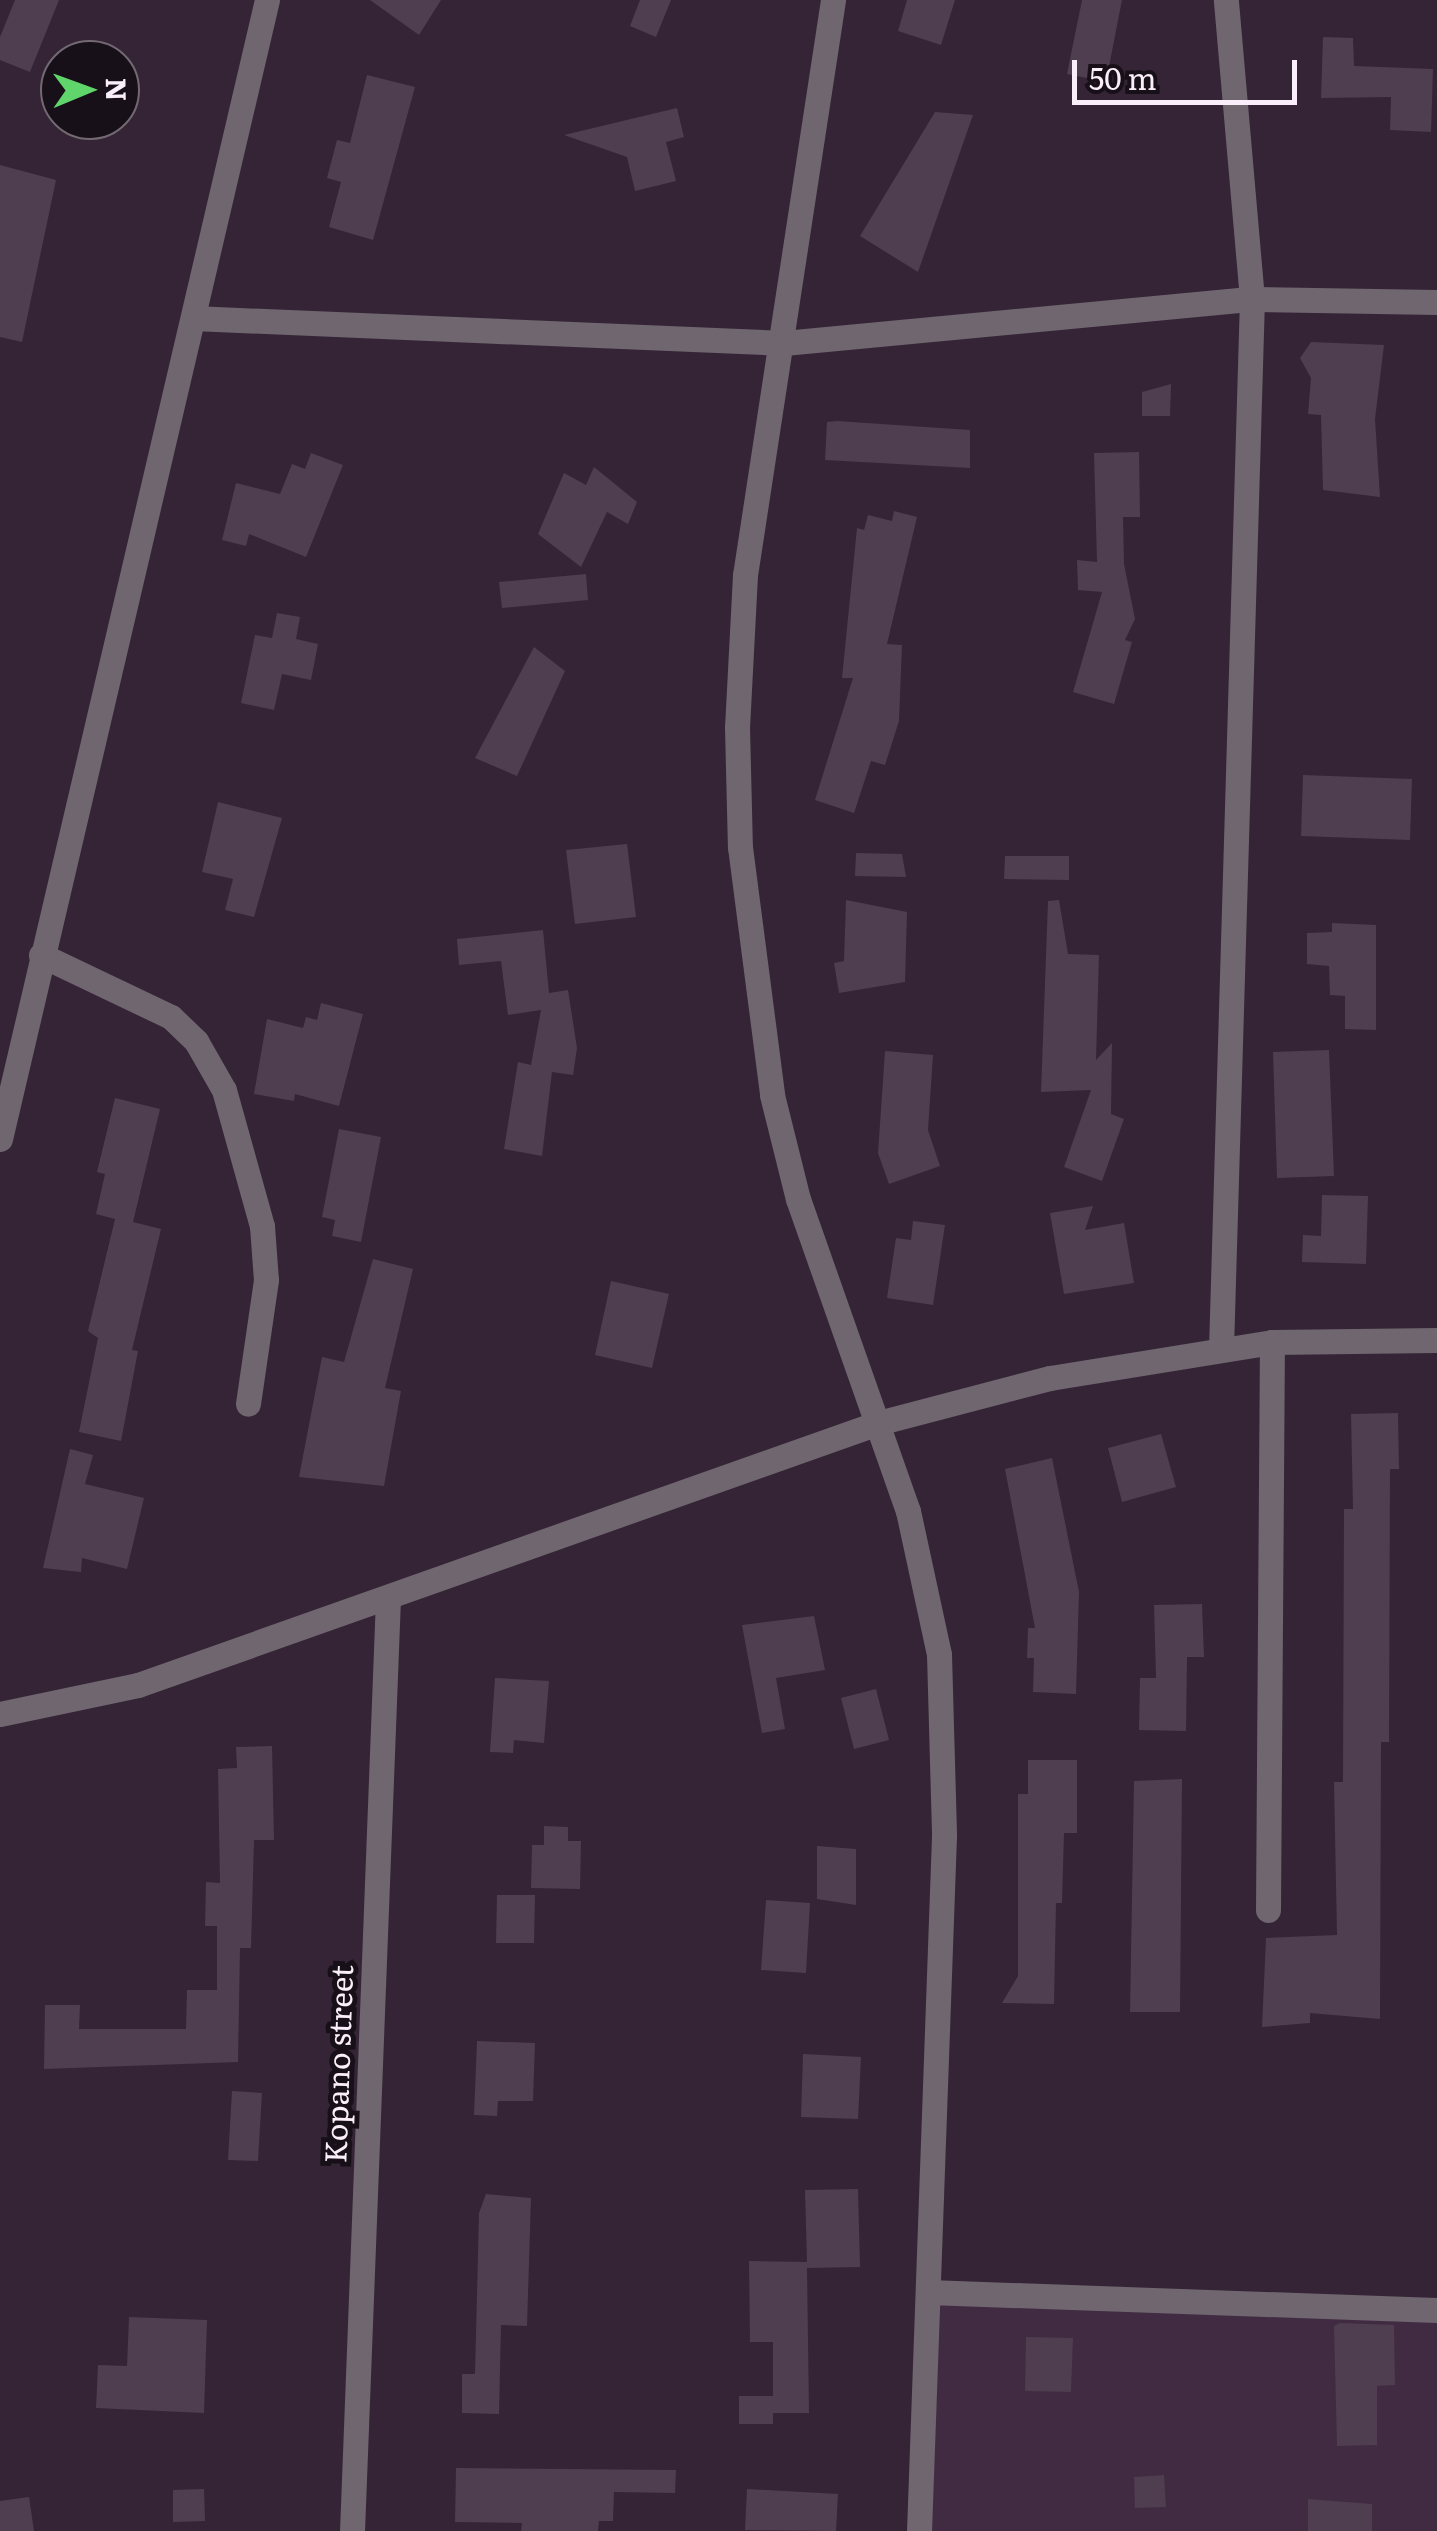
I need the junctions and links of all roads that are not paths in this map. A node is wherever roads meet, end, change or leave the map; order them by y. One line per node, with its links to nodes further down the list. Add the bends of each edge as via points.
1 (266, 0): 6 (street)
2 (833, 0): 7 (street)
3 (1226, 0): 4 (street)
4 (1252, 298): 5 (street); 7 (street); 12 (street)
5 (1437, 302)
6 (193, 318): 7 (street); 8 (street)
7 (784, 343): 14 (street, via 744,575 740,847 772,1095 798,1199)
8 (41, 954): 9 (street); 13 (street, via 171,1017 196,1040 224,1090 264,1244 265,1296)
9 (0, 1139)
10 (1437, 1340): 11 (street)
11 (1272, 1342): 12 (street); 17 (street)
12 (1221, 1349): 14 (street, via 1050,1378)
13 (248, 1404)
14 (878, 1423): 15 (street); 18 (street, via 912,1528 944,1709)
15 (388, 1600): 16 (street, via 138,1685); 20 (street, Kopano street)
16 (0, 1714)
17 (1268, 1910)
18 (928, 2292): 19 (street); 21 (street)
19 (1437, 2310)
20 (352, 2531)
21 (919, 2531)

